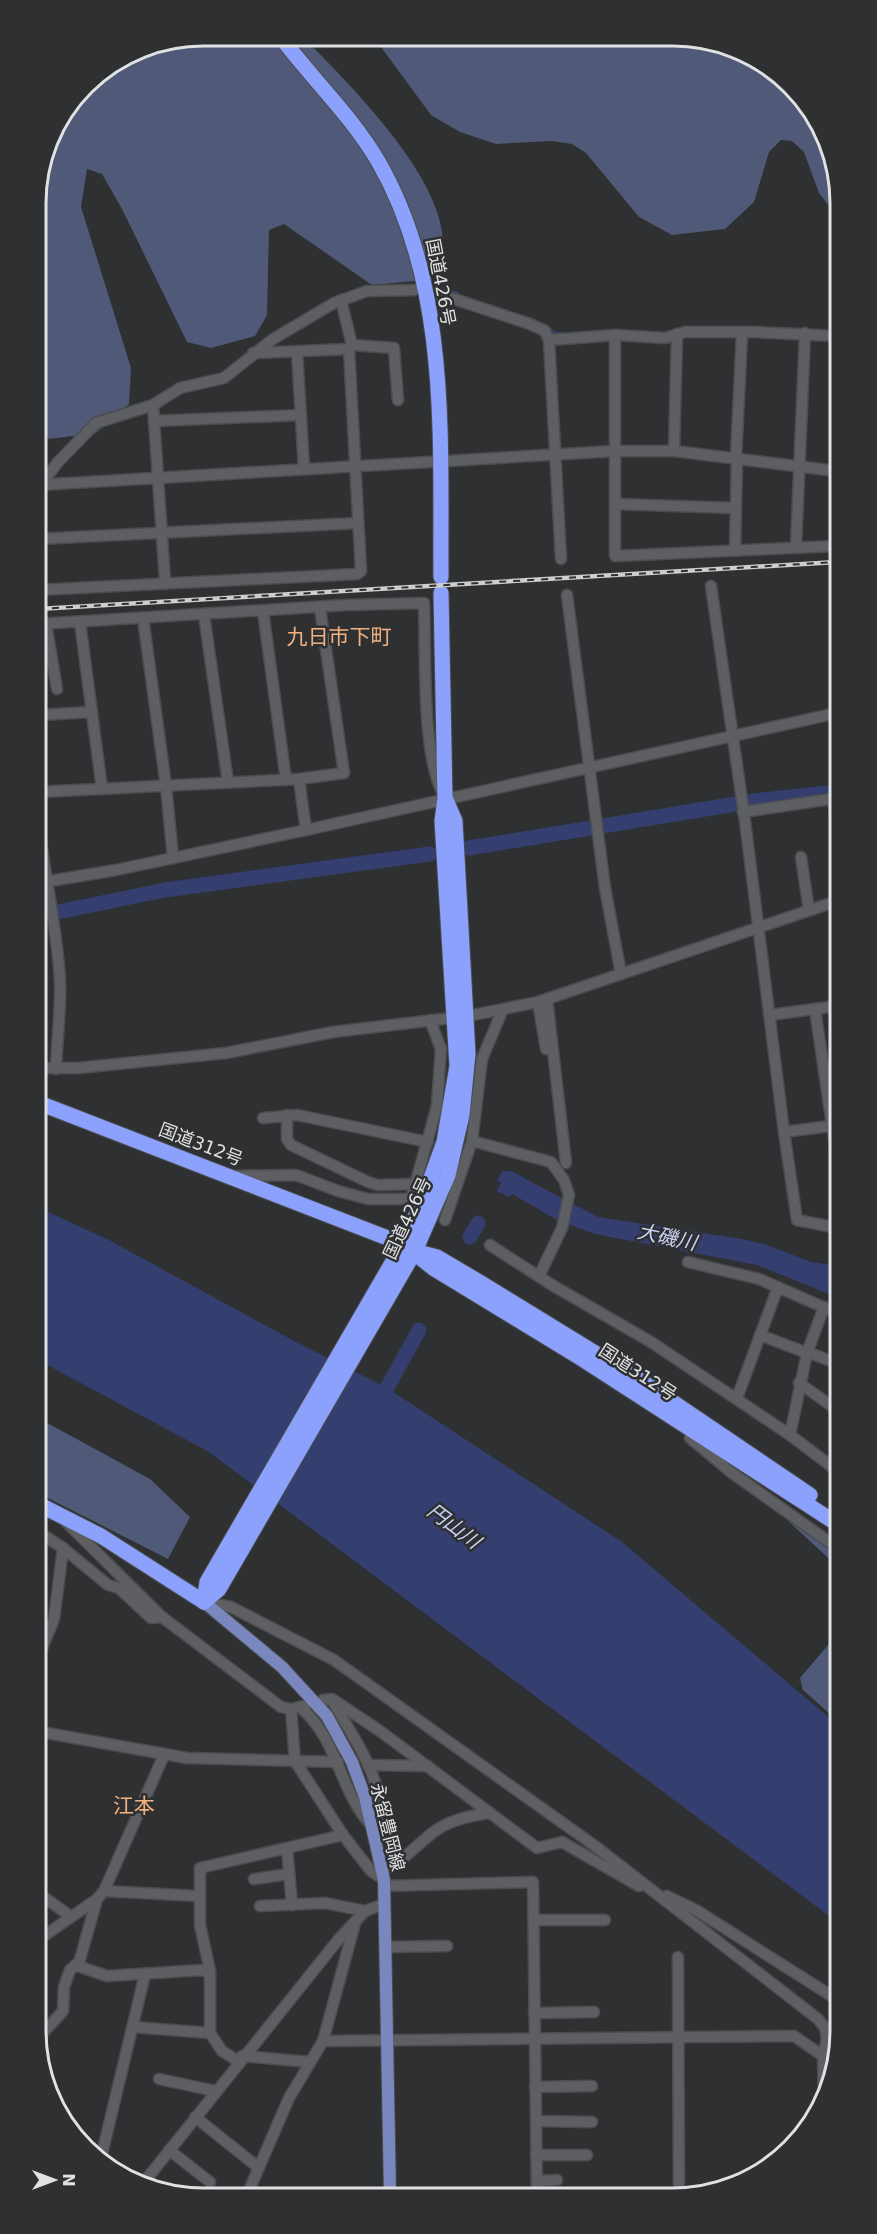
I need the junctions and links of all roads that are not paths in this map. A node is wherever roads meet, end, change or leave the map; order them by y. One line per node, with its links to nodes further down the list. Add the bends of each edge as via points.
1 (288, 46): 22 (highway, 国道426号, via 363,136 407,219 423,272 428,307)
2 (414, 290): 4 (street, via 367,291)
3 (439, 294): 10 (street, via 530,324 545,331)
4 (341, 300): 11 (street); 13 (street)
5 (742, 332): 6 (street); 7 (street); 21 (street)
6 (805, 333): 9 (street); 24 (street)
7 (677, 334): 8 (street, via 665,338); 18 (street)
8 (615, 335): 10 (street); 19 (street)
9 (830, 335)
10 (549, 340): 20 (street)
11 (350, 347): 12 (street); 14 (street, via 394,348); 23 (street)
12 (297, 352): 13 (street); 16 (street)
13 (253, 353): 15 (street, via 224,378 180,388)
14 (398, 400)
15 (153, 405): 17 (street); 27 (street, via 96,423)
16 (301, 415): 17 (street); 25 (street)
17 (154, 421): 28 (street)
18 (674, 451): 19 (street); 21 (street)
19 (615, 452): 20 (street); 30 (street)
20 (556, 454): 22 (street); 38 (street)
21 (736, 458): 24 (street); 31 (street)
22 (440, 462): 23 (street); 62 (highway, 国道426号)
23 (355, 465): 25 (street); 32 (street)
24 (799, 466): 26 (street); 36 (street)
25 (304, 468): 28 (street)
26 (830, 470)
27 (47, 476)
28 (157, 479): 29 (street); 33 (street)
29 (47, 485)
30 (615, 504): 31 (street); 37 (street, via 615,556)
31 (735, 508): 37 (street)
32 (358, 523): 33 (street); 39 (street, via 361,571 357,574)
33 (160, 533): 34 (street); 39 (street)
34 (47, 539)
35 (830, 546): 36 (street)
36 (796, 547): 37 (street)
37 (735, 551)
38 (561, 559)
39 (165, 581): 41 (street)
40 (711, 586): 54 (street)
41 (47, 589)
42 (567, 595): 55 (street)
43 (320, 608): 44 (street); 56 (street, via 344,773); 62 (street, via 423,603 430,753 435,780)
44 (263, 611): 45 (street); 57 (street)
45 (204, 615): 46 (street); 58 (street)
46 (143, 618): 47 (street); 59 (street)
47 (80, 622): 48 (street); 51 (street)
48 (47, 624)
49 (47, 645): 50 (street)
50 (57, 689)
51 (92, 712): 52 (street); 60 (street)
52 (47, 715)
53 (830, 715): 54 (street)
54 (732, 737): 55 (street); 64 (street)
55 (591, 767): 62 (street); 73 (street, via 605,888)
56 (299, 779): 57 (street); 65 (street)
57 (286, 780): 58 (street)
58 (228, 782): 59 (street)
59 (166, 786): 60 (street); 67 (street)
60 (102, 789): 61 (street)
61 (47, 792)
62 (445, 798): 65 (street); 79 (highway, 国道426号, via 455,821)
63 (830, 800): 64 (street)
64 (743, 812): 72 (street)
65 (306, 830): 67 (street)
66 (801, 857): 71 (street)
67 (173, 858): 68 (street)
68 (47, 882)
69 (47, 891): 82 (street, via 53,912 60,981)
70 (830, 903): 71 (street)
71 (809, 910): 72 (street)
72 (758, 927): 73 (street); 78 (street)
73 (621, 974): 74 (street)
74 (542, 1000): 76 (street); 91 (street, via 547,1050 554,1059)
75 (830, 1007): 77 (street)
76 (503, 1009): 79 (street); 89 (street, via 482,1059)
77 (816, 1009): 78 (street); 83 (street)
78 (769, 1015): 88 (street)
79 (462, 1017): 80 (street); 94 (highway, 国道426号, via 468,1054 462,1115 448,1175)
80 (430, 1020): 82 (street, via 376,1025 226,1053); 90 (street, via 441,1050 441,1067)
81 (47, 1068): 82 (street)
82 (56, 1069)
83 (830, 1094)
84 (47, 1106): 92 (highway, 国道312号)
85 (287, 1115): 86 (street); 90 (street); 93 (street, via 287,1139 291,1145 368,1182)
86 (263, 1118)
87 (830, 1126): 88 (street)
88 (784, 1132): 95 (street, via 797,1220)
89 (472, 1141): 94 (street); 99 (street, via 551,1162 564,1180 569,1195 561,1228)
90 (428, 1142): 93 (street)
91 (566, 1163)
92 (230, 1176): 94 (street, via 296,1175 368,1199); 97 (highway, 国道312号)
93 (416, 1184): 94 (street)
94 (433, 1208): 97 (highway, 国道426号)
95 (830, 1226)
96 (490, 1245): 99 (street)
97 (409, 1247): 112 (highway, 国道312号, via 437,1257 482,1283 642,1382); 115 (highway, 国道312号, via 433,1268); 119 (highway, 国道426号)
98 (688, 1262): 100 (street)
99 (539, 1276): 107 (street)
100 (778, 1287): 101 (street); 103 (street)
101 (824, 1307): 102 (street); 104 (street)
102 (830, 1310)
103 (760, 1335): 104 (street); 107 (street)
104 (807, 1353): 105 (street); 106 (street)
105 (830, 1361)
106 (800, 1383): 108 (street); 109 (street)
107 (737, 1398): 109 (street)
108 (830, 1406)
109 (790, 1435): 111 (street)
110 (690, 1438): 117 (street)
111 (830, 1466)
112 (830, 1508)
113 (46, 1509): 114 (highway)
114 (62, 1519): 119 (highway, via 101,1536); 120 (street)
115 (830, 1519)
116 (46, 1537): 118 (street)
117 (830, 1543)
118 (63, 1548): 120 (street, via 108,1586 119,1588 151,1618); 121 (street, via 54,1618)
119 (204, 1602): 130 (main road, 永留豊岡線, via 282,1667 327,1716 352,1762); 136 (street, via 231,1607 334,1660 470,1754)
120 (162, 1617): 122 (street, via 281,1707)
121 (46, 1637)
122 (299, 1707): 125 (street); 126 (street, via 316,1720)
123 (46, 1733): 124 (street)
124 (164, 1755): 125 (street); 137 (street)
125 (295, 1761): 126 (street); 131 (street)
126 (338, 1762): 130 (street, via 361,1816)
127 (368, 1765): 128 (street); 128 (street, via 328,1700); 130 (street, via 381,1809)
128 (428, 1766): 129 (street)
129 (488, 1813): 135 (street, via 437,1829); 136 (street, via 537,1848 562,1842 643,1888)
130 (374, 1828): 135 (main road, 永留豊岡線)
131 (343, 1835): 132 (street); 135 (street, via 371,1871)
132 (287, 1848): 133 (street); 138 (street, via 200,1868)
133 (289, 1874): 134 (street); 141 (street)
134 (254, 1879)
135 (384, 1879): 140 (main road, 永留豊岡線); 146 (street, via 533,1882)
136 (651, 1888): 155 (street, via 696,1910); 159 (street)
137 (101, 1895): 138 (street); 144 (street); 152 (street, via 79,1963)
138 (198, 1896): 154 (street)
139 (46, 1899): 144 (street)
140 (384, 1904): 143 (street); 150 (main road, 永留豊岡線)
141 (291, 1905): 142 (street); 143 (street, via 325,1903)
142 (260, 1906)
143 (365, 1911): 145 (street)
144 (70, 1916): 148 (street)
145 (356, 1920): 166 (street); 168 (street)
146 (534, 1920): 147 (street); 157 (street)
147 (605, 1920)
148 (46, 1934)
149 (447, 1946): 150 (street)
150 (386, 1947): 165 (main road, 永留豊岡線)
151 (678, 1957): 163 (street)
152 (75, 1965): 153 (street, via 107,1976); 161 (street, via 69,1970 64,1987 63,2011)
153 (145, 1974): 154 (street, via 202,1970); 158 (street)
154 (210, 1974): 162 (street)
155 (830, 1995)
156 (594, 2012): 157 (street)
157 (534, 2013): 164 (street)
158 (133, 2027): 162 (street); 179 (street)
159 (825, 2028): 160 (street); 167 (street)
160 (830, 2029)
161 (46, 2030)
162 (210, 2033): 168 (street, via 222,2050)
163 (678, 2038): 164 (street); 167 (street, via 794,2036); 190 (street)
164 (535, 2039): 165 (street); 173 (street)
165 (388, 2040): 166 (street); 188 (main road, 永留豊岡線)
166 (323, 2041): 169 (street)
167 (823, 2056): 170 (street)
168 (240, 2059): 169 (street); 174 (street)
169 (310, 2062): 182 (street, via 289,2098)
170 (823, 2075)
171 (159, 2079): 174 (street)
172 (592, 2086): 173 (street)
173 (535, 2087): 176 (street)
174 (215, 2091): 175 (street)
175 (195, 2117): 178 (street); 182 (street)
176 (536, 2121): 177 (street); 180 (street)
177 (592, 2122)
178 (169, 2150): 183 (street); 186 (street)
179 (103, 2151)
180 (536, 2155): 181 (street); 185 (street)
181 (587, 2155)
182 (259, 2169): 187 (street)
183 (148, 2177)
184 (557, 2180): 185 (street)
185 (537, 2181): 189 (street)
186 (210, 2182)
187 (250, 2188)
188 (390, 2188)
189 (537, 2188)
190 (679, 2188)

